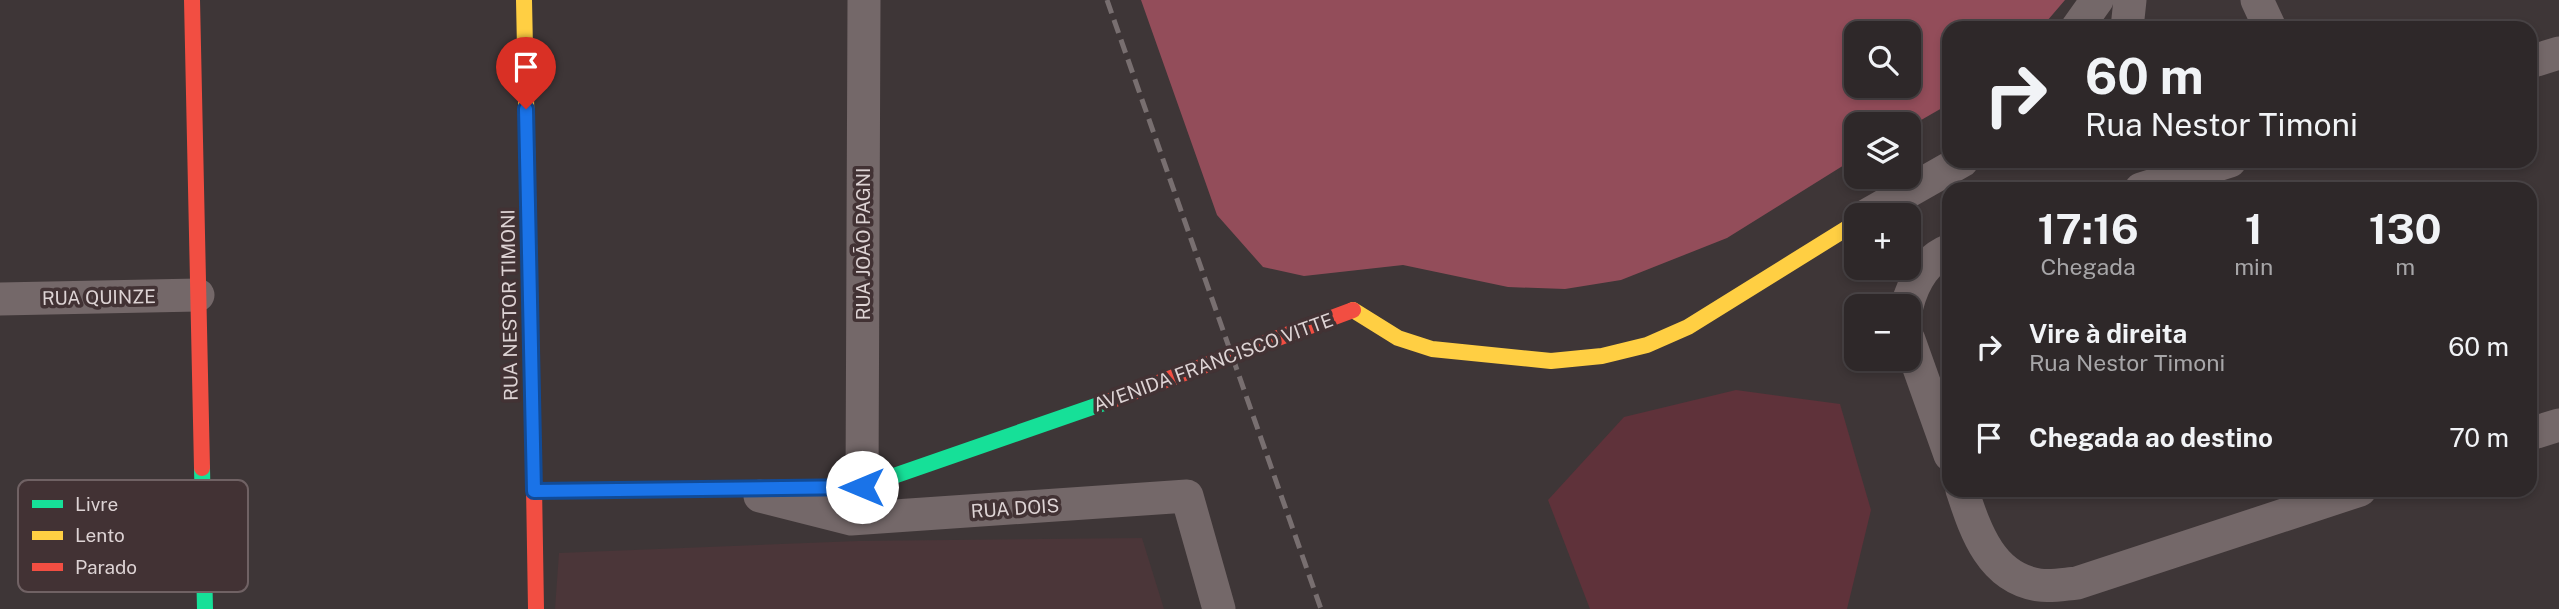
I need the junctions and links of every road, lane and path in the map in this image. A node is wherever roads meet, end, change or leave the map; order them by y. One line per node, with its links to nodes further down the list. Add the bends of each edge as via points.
1 (192, 0): 19 (street)
2 (524, 0): 28 (street, RUA NESTOR TIMONI)
3 (864, 0): 26 (street, RUA JOÃO PAGNI)
4 (2097, 0): 7 (street)
5 (2130, 0): 8 (street)
6 (2258, 0): 9 (street)
7 (2082, 21)
8 (2128, 21)
9 (2267, 21)
10 (2559, 52): 11 (street)
11 (2537, 60)
12 (1950, 168): 15 (street)
13 (2208, 168): 14 (street)
14 (2163, 182)
15 (1888, 203)
16 (1844, 230): 26 (street, AVENIDA FRANCISCO VITTE, bridge, via 1684,332 1627,353 1580,361 1531,362 1445,350 1400,340 1353,310)
17 (1942, 255): 18 (street, via 1928,265)
18 (1911, 294)
19 (198, 295): 20 (street, RUA QUINZE); 25 (street)
20 (0, 299)
21 (1920, 371): 24 (street)
22 (2559, 425): 23 (street)
23 (2537, 432)
24 (1942, 433)
25 (202, 480)
26 (862, 487): 27 (street, AVENIDA FRANCISCO VITTE)
27 (730, 489): 28 (street, AVENIDA FRANCISCO VITTE); 32 (street, RUA DOIS, via 851,519 1188,496)
28 (534, 491): 31 (street, RUA NESTOR TIMONI)
29 (1965, 497): 30 (street, via 1983,548 2008,573 2038,585 2077,583)
30 (2339, 497)
31 (536, 609)
32 (1219, 609)

